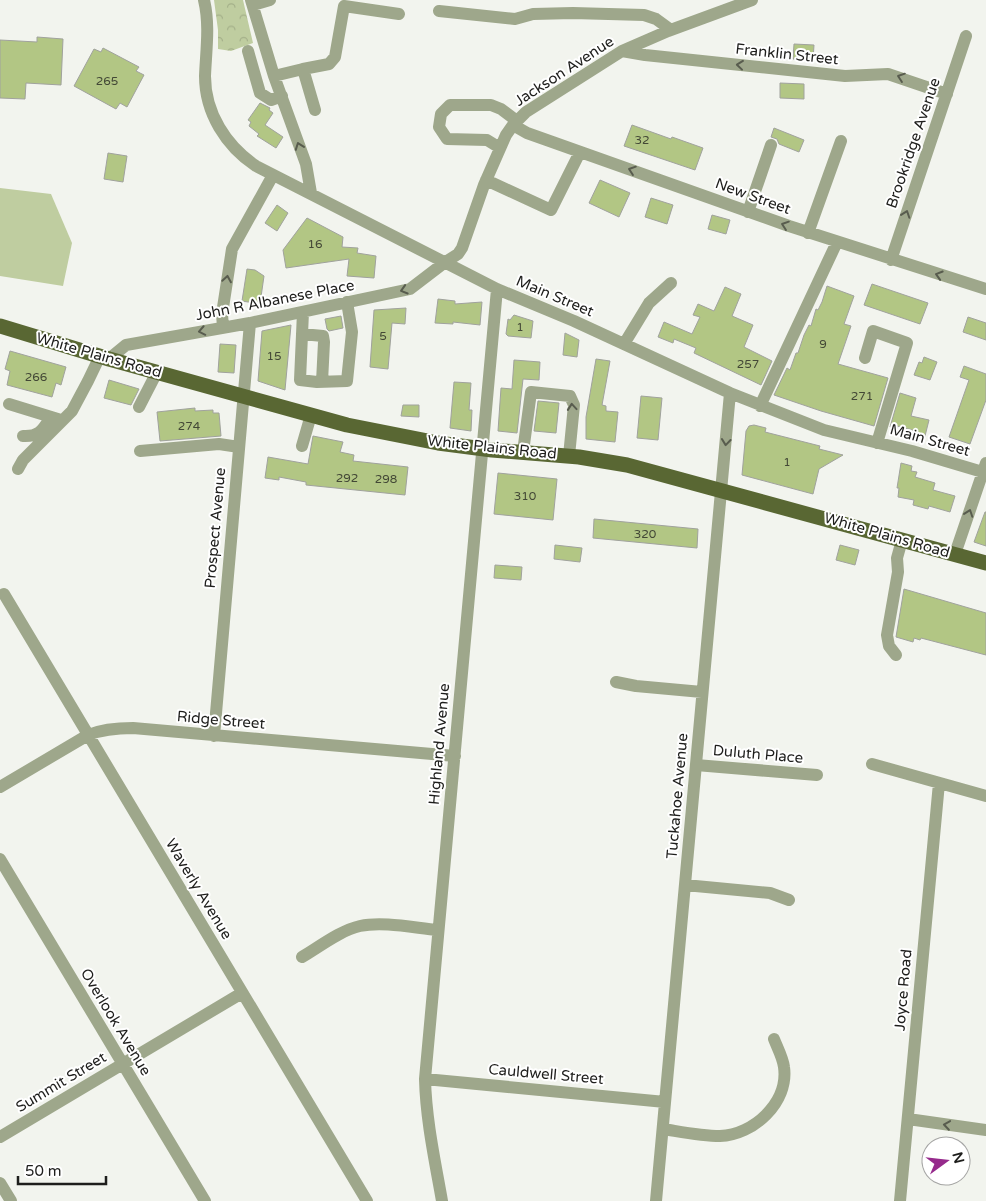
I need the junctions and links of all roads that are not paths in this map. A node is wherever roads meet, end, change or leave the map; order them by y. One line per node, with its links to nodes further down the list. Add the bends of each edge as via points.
1 (204, 0): 21 (street, Main Street, via 207,27 205,78 212,112 231,144 253,164)
2 (270, 0): 4 (street)
3 (752, 0): 7 (street, Jackson Avenue)
4 (252, 2): 12 (street)
5 (439, 11): 7 (street, via 515,19 557,13 644,15)
6 (399, 14): 11 (street, via 344,6 335,57 329,64)
7 (671, 30): 10 (street, Jackson Avenue)
8 (966, 36): 13 (street, Brookridge Avenue)
9 (248, 51): 14 (street, via 260,93 271,100)
10 (622, 51): 13 (street, Franklin Street, one-way to 10, via 888,74 845,76); 16 (street, Jackson Avenue, via 526,112)
11 (303, 69): 12 (street); 15 (street)
12 (274, 76): 14 (street)
13 (947, 94): 27 (street, Brookridge Avenue, one-way to 13)
14 (282, 96): 23 (street, one-way to 14, via 306,164)
15 (315, 110)
16 (515, 123): 19 (street, Jackson Avenue); 19 (street, New Street, via 501,109 491,105 450,105 441,114 440,127 447,139 486,140); 20 (street, New Street, via 526,133)
17 (841, 141): 25 (street)
18 (770, 144): 24 (street)
19 (500, 148): 22 (street, Jackson Avenue)
20 (580, 152): 22 (street, via 551,210); 24 (street, New Street, one-way to 20)
21 (273, 175): 23 (street, Main Street); 36 (street, one-way to 21, via 232,249)
22 (486, 180): 28 (street, Jackson Avenue, via 462,248)
23 (311, 193): 28 (street, Main Street)
24 (748, 212): 25 (street, New Street, one-way to 24)
25 (808, 233): 26 (street, New Street)
26 (837, 242): 27 (street, New Street); 46 (street)
27 (891, 260): 31 (street, New Street, one-way to 27)
28 (444, 263): 30 (street, Main Street); 32 (street, John R Albanese Place, one-way to 32, via 410,290)
29 (671, 283): 38 (street, via 649,303)
30 (497, 289): 38 (street, Main Street); 54 (street, Highland Avenue)
31 (986, 289)
32 (347, 302): 33 (street, John R Albanese Place); 42 (street, via 352,332 347,382)
33 (303, 312): 34 (street, John R Albanese Place); 37 (street)
34 (250, 322): 36 (street, John R Albanese Place); 44 (street, Prospect Avenue)
35 (0, 326): 39 (main road, White Plains Road)
36 (223, 327): 39 (street, John R Albanese Place, one-way to 39, via 126,345)
37 (302, 334): 42 (street, via 323,336); 42 (street, via 300,380)
38 (624, 344): 43 (street, Main Street)
39 (104, 357): 41 (main road, White Plains Road); 49 (street, via 72,411)
40 (865, 358): 51 (street, via 873,331 907,342)
41 (157, 372): 44 (main road, White Plains Road); 47 (street)
42 (322, 382)
43 (730, 393): 46 (street, Main Street); 60 (street, Tuckahoe Avenue, one-way to 60)
44 (244, 396): 48 (main road, White Plains Road); 53 (street, Prospect Avenue)
45 (9, 404): 49 (street)
46 (760, 406): 51 (street, Main Street, via 824,430)
47 (139, 407)
48 (311, 415): 52 (street); 54 (main road, White Plains Road, via 378,432)
49 (56, 418): 50 (street, via 41,432); 58 (street, via 42,443)
50 (23, 436)
51 (878, 443): 59 (street, Main Street)
52 (302, 446)
53 (239, 447): 55 (street, via 219,444); 69 (street, Prospect Avenue)
54 (481, 449): 56 (main road, White Plains Road); 70 (street, Highland Avenue)
55 (140, 451)
56 (522, 452): 57 (main road, White Plains Road); 57 (street, one-way to 56, via 574,405 570,396 531,392)
57 (569, 456): 60 (main road, White Plains Road, via 627,465)
58 (18, 469)
59 (985, 469): 62 (street, one-way to 59)
60 (721, 491): 61 (main road, White Plains Road); 67 (street, Tuckahoe Avenue)
61 (902, 540): 62 (main road, White Plains Road); 65 (street, via 887,635 889,646)
62 (954, 554): 63 (main road, White Plains Road)
63 (986, 563)
64 (4, 594): 68 (street, Waverly Avenue)
65 (896, 655)
66 (616, 682): 67 (street)
67 (702, 692): 72 (street, Tuckahoe Avenue)
68 (88, 735): 69 (street, Ridge Street, via 100,730 133,728); 75 (street, Ridge Street); 82 (street, Waverly Avenue)
69 (214, 736): 70 (street, Ridge Street)
70 (455, 756): 80 (street, Highland Avenue)
71 (872, 764): 74 (street)
72 (696, 765): 73 (street, Duluth Place); 78 (street, Tuckahoe Avenue)
73 (817, 775)
74 (938, 783): 76 (street); 87 (street, Joyce Road)
75 (0, 787)
76 (986, 796)
77 (0, 859): 84 (street, Overlook Avenue)
78 (685, 885): 79 (street, via 770,893); 86 (street, Tuckahoe Avenue)
79 (788, 900)
80 (438, 930): 81 (street, via 358,926); 85 (street, Highland Avenue)
81 (302, 957)
82 (242, 993): 84 (street, Summit Street); 94 (street, Waverly Avenue)
83 (774, 1038): 88 (street, via 784,1067 783,1085 765,1116 738,1133 721,1136)
84 (123, 1064): 90 (street, Summit Street); 93 (street, Overlook Avenue)
85 (425, 1079): 86 (street, Cauldwell Street); 95 (street, Highland Avenue)
86 (665, 1102): 88 (street, Tuckahoe Avenue)
87 (908, 1119): 89 (street, one-way to 87); 97 (street, Joyce Road)
88 (663, 1129): 96 (street, Tuckahoe Avenue)
89 (986, 1130)
90 (0, 1137)
91 (0, 1183): 92 (street)
92 (11, 1201)
93 (205, 1201)
94 (367, 1201)
95 (442, 1201)
96 (656, 1201)
97 (900, 1201)

